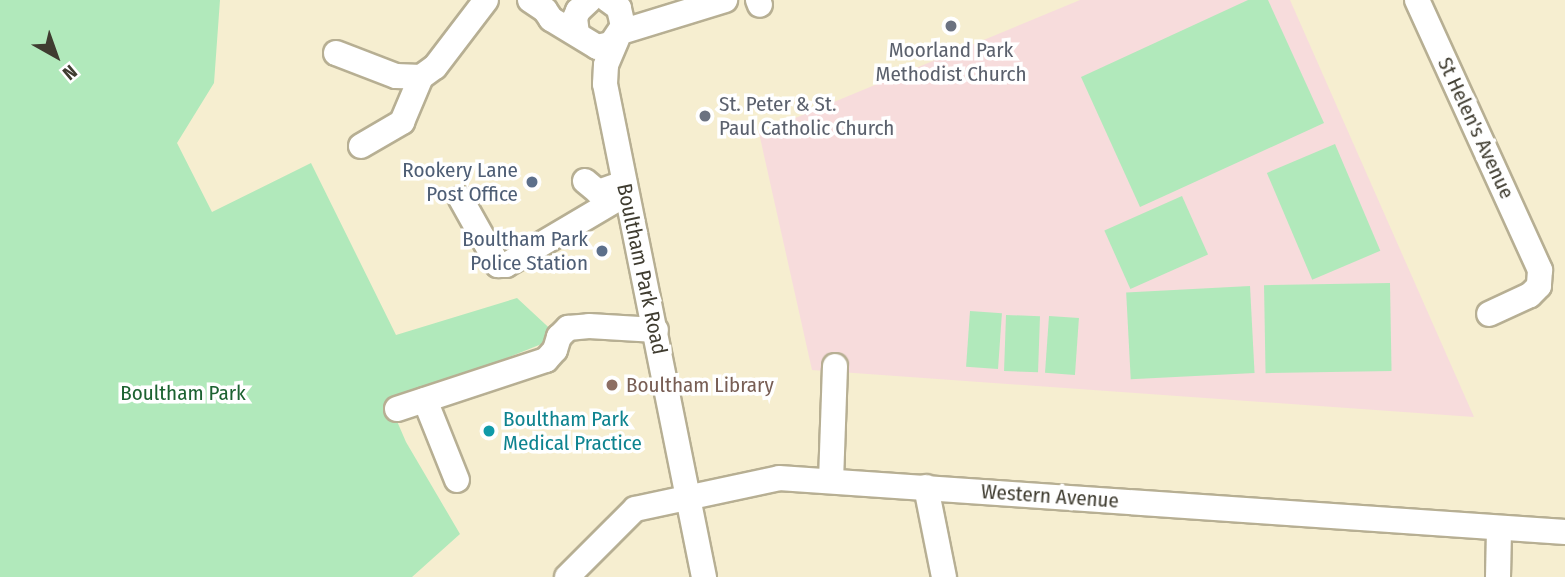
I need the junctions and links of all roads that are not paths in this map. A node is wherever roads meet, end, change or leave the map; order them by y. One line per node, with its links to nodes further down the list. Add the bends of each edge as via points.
1 (486, 0): 9 (street, via 435,67)
2 (725, 0): 6 (street, via 666,20)
3 (1417, 0): 15 (street, St Helen's Avenue, via 1540,270 1539,286)
4 (586, 2): 5 (street); 7 (street, via 575,18)
5 (537, 5): 7 (street)
6 (617, 16): 7 (street, via 604,46); 10 (street)
7 (584, 39): 10 (street)
8 (336, 53): 9 (street, via 396,76)
9 (421, 77): 11 (street, via 402,122)
10 (605, 85): 13 (street, Boultham Park Road)
11 (361, 146)
12 (585, 181): 13 (street, via 598,192)
13 (625, 188): 14 (street, via 506,265 498,265); 16 (street, Boultham Park Road)
14 (461, 199)
15 (1489, 314)
16 (656, 330): 18 (street, via 568,328 546,360); 23 (street, Boultham Park Road)
17 (835, 366): 21 (street)
18 (425, 400): 19 (street); 20 (street)
19 (397, 409)
20 (457, 480)
21 (831, 481): 22 (street, Western Avenue); 23 (street, Western Avenue, via 765,479)
22 (926, 487): 24 (street, Western Avenue); 28 (street)
23 (689, 496): 26 (street, Western Avenue, via 635,509); 27 (street, Boultham Park Road)
24 (1499, 528): 25 (street, Western Avenue); 29 (street)
25 (1565, 532)
26 (567, 577)
27 (704, 577)
28 (944, 577)
29 (1498, 577)

